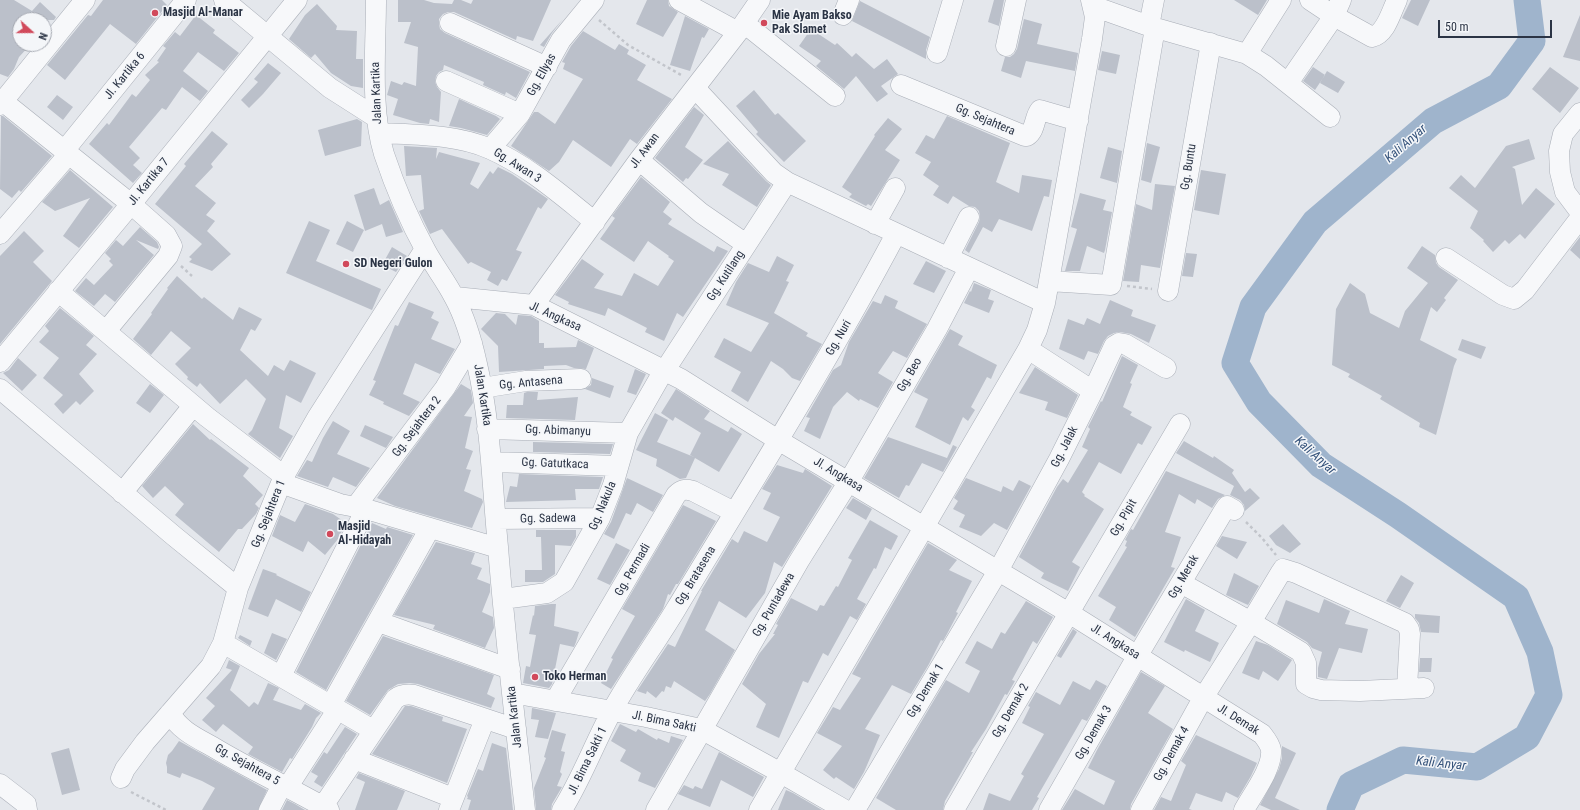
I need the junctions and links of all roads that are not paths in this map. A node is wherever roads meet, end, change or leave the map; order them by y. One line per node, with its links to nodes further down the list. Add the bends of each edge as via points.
1 (85, 0): 31 (street)
2 (186, 0): 38 (street, Jl. Kartika 6)
3 (224, 0): 20 (street)
4 (297, 0): 20 (street, Jl. Kartika 7)
5 (376, 0): 36 (street, Jalan Kartika)
6 (679, 0): 18 (street)
7 (760, 0): 18 (street, Jl. Awan)
8 (953, 0): 23 (street)
9 (1016, 0): 22 (street)
10 (1154, 0): 19 (street)
11 (1281, 0): 24 (street)
12 (1310, 0): 16 (street)
13 (1397, 0): 16 (street, via 1382,31 1376,37 1366,34)
14 (1092, 3): 19 (street); 35 (street, via 1095,22)
15 (591, 4): 25 (street, Gg. Ellyas, via 561,40)
16 (1338, 8): 27 (street)
17 (450, 23): 25 (street)
18 (741, 27): 29 (street, Jl. Awan); 30 (street)
19 (1152, 27): 21 (street); 55 (street, via 1112,284)
20 (268, 37): 36 (street); 42 (street, Jl. Kartika 7)
21 (1211, 43): 24 (street); 57 (street, Gg. Buntu)
22 (1006, 46)
23 (937, 53)
24 (1247, 54): 27 (street)
25 (547, 67): 33 (street, Gg. Ellyas)
26 (446, 81): 33 (street)
27 (1288, 84): 34 (street)
28 (902, 85): 35 (street, Gg. Sejahtera, via 1025,136 1030,135 1040,110)
29 (695, 88): 39 (street, Jl. Awan); 40 (street, via 769,168)
30 (835, 96)
31 (1, 102): 38 (street)
32 (1580, 113): 43 (street, via 1563,134 1559,151 1560,172 1565,192)
33 (520, 114): 37 (street, Gg. Ellyas)
34 (1330, 116)
35 (1078, 121): 55 (street)
36 (378, 125): 37 (street, Gg. Awan 3); 51 (street, Jalan Kartika, via 384,155 393,180)
37 (490, 149): 46 (street, Gg. Awan 3, via 528,171)
38 (66, 153): 42 (street); 48 (street, Jl. Kartika 6)
39 (638, 160): 46 (street, Jl. Awan); 50 (street, via 701,213)
40 (787, 182): 47 (street); 50 (street, Gg. Kutilang)
41 (895, 188): 47 (street)
42 (131, 204): 56 (street, Jl. Kartika 7); 61 (street, via 166,235 172,249)
43 (1580, 212)
44 (969, 217): 52 (street)
45 (1580, 218): 53 (street, via 1525,290 1514,299 1503,295)
46 (595, 222): 60 (street, Jl. Awan)
47 (875, 224): 49 (street)
48 (0, 234)
49 (896, 234): 52 (street); 75 (street, Gg. Nuri, via 864,294)
50 (746, 244): 66 (street, Gg. Kutilang)
51 (425, 249): 58 (street, Jalan Kartika); 78 (street, Gg. Sejahtera 1, via 317,418)
52 (948, 258): 54 (street)
53 (1446, 258)
54 (969, 268): 59 (street); 79 (street, Gg. Beo)
55 (1049, 281): 59 (street)
56 (58, 291): 61 (street); 64 (street, Jl. Kartika 7)
57 (1168, 291)
58 (454, 297): 60 (street, Jl. Angkasa); 62 (street, Jalan Kartika)
59 (1045, 303): 63 (street)
60 (534, 306): 66 (street, Jl. Angkasa)
61 (106, 331): 71 (street)
62 (472, 343): 68 (street, Jalan Kartika); 81 (street, Gg. Sejahtera 2, via 446,388)
63 (1028, 349): 70 (street); 86 (street)
64 (0, 362)
65 (1166, 368): 70 (street, Gg. Jalak, via 1119,343 1114,346)
66 (664, 370): 74 (street, Gg. Nakula); 75 (street, Jl. Angkasa)
67 (580, 379): 68 (street, Gg. Antasena, via 526,381)
68 (482, 388): 73 (street, Jalan Kartika)
69 (0, 389): 80 (street)
70 (1093, 391): 89 (street, Gg. Jalak)
71 (193, 406): 78 (street); 80 (street)
72 (1180, 424): 93 (street, Gg. Pipit)
73 (488, 429): 74 (street, Gg. Abimanyu); 76 (street, Jalan Kartika)
74 (628, 433): 77 (street, Gg. Nakula)
75 (778, 440): 79 (street, Jl. Angkasa); 83 (street, Gg. Bratasena)
76 (492, 462): 77 (street, Gg. Gatutkaca); 85 (street, Jalan Kartika)
77 (618, 466): 84 (street, Gg. Nakula)
78 (283, 479): 81 (street, via 334,502); 91 (street, Gg. Sejahtera 1)
79 (848, 481): 86 (street, Jl. Angkasa); 108 (street, Gg. Puntadewa)
80 (122, 493): 91 (street)
81 (361, 508): 87 (street); 99 (street, Gg. Sejahtera 2)
82 (1234, 510): 90 (street, Gg. Merak, via 1228,506 1222,512)
83 (734, 512): 102 (street, Gg. Permadi, via 693,491 681,490 676,495); 104 (street, Gg. Bratasena)
84 (600, 518): 85 (street, Gg. Sadewa); 92 (street, Gg. Nakula, via 572,569 557,588 547,593)
85 (496, 519): 88 (street, Jalan Kartika)
86 (923, 526): 89 (street, Jl. Angkasa); 111 (street)
87 (430, 528): 88 (street); 94 (street)
88 (498, 548): 92 (street, Jalan Kartika)
89 (998, 571): 93 (street, Jl. Angkasa); 124 (street, Gg. Demak 1)
90 (1181, 583): 95 (street); 97 (street, Gg. Merak)
91 (238, 588): 96 (street, Gg. Sejahtera 1)
92 (503, 599): 98 (street, Jalan Kartika)
93 (1069, 613): 97 (street, Jl. Angkasa); 125 (street, Gg. Demak 2)
94 (379, 622): 98 (street); 103 (street)
95 (1251, 622): 95 (street, Gg. Demak 4, via 1281,572 1284,569 1296,573 1405,623 1410,634 1415,688 1360,691 1313,688 1306,684 1306,663 1301,652); 101 (street, Gg. Demak 4)
96 (223, 643): 99 (street); 105 (street, Gg. Sejahtera 1, via 211,666)
97 (1138, 655): 101 (street, Jl. Angkasa); 126 (street, Gg. Demak 3)
98 (510, 669): 100 (street, Jalan Kartika)
99 (281, 676): 103 (street)
100 (512, 693): 102 (street, Jl. Bima Sakti); 107 (street, Jalan Kartika)
101 (1203, 698): 127 (street, Gg. Demak 4); 128 (street, Jl. Demak, via 1262,734 1271,749 1268,768)
102 (556, 701): 104 (street, Jl. Bima Sakti)
103 (333, 710): 109 (street); 114 (street)
104 (612, 712): 108 (street, Jl. Bima Sakti); 120 (street, Jl. Bima Sakti 1)
105 (170, 713): 112 (street, Gg. Sejahtera 1, via 132,758); 114 (street, Gg. Sejahtera 5, via 175,722 185,730)
106 (485, 719): 107 (street); 109 (street, via 407,694 395,699); 115 (street)
107 (516, 729): 119 (street, Jalan Kartika)
108 (701, 729): 111 (street, Jl. Bima Sakti); 121 (street, Gg. Puntadewa)
109 (374, 730): 110 (street)
110 (354, 759): 115 (street); 116 (street)
111 (781, 773): 122 (street); 123 (street, Jl. Bima Sakti)
112 (122, 778)
113 (0, 784): 117 (street, via 26,804)
114 (285, 786): 116 (street, Gg. Sejahtera 5); 118 (street)
115 (451, 804)
116 (326, 808)
117 (28, 810)
118 (269, 810)
119 (525, 810)
120 (562, 810)
121 (656, 810)
122 (759, 810)
123 (845, 810)
124 (855, 810)
125 (954, 810)
126 (1050, 810)
127 (1141, 810)
128 (1244, 810)

